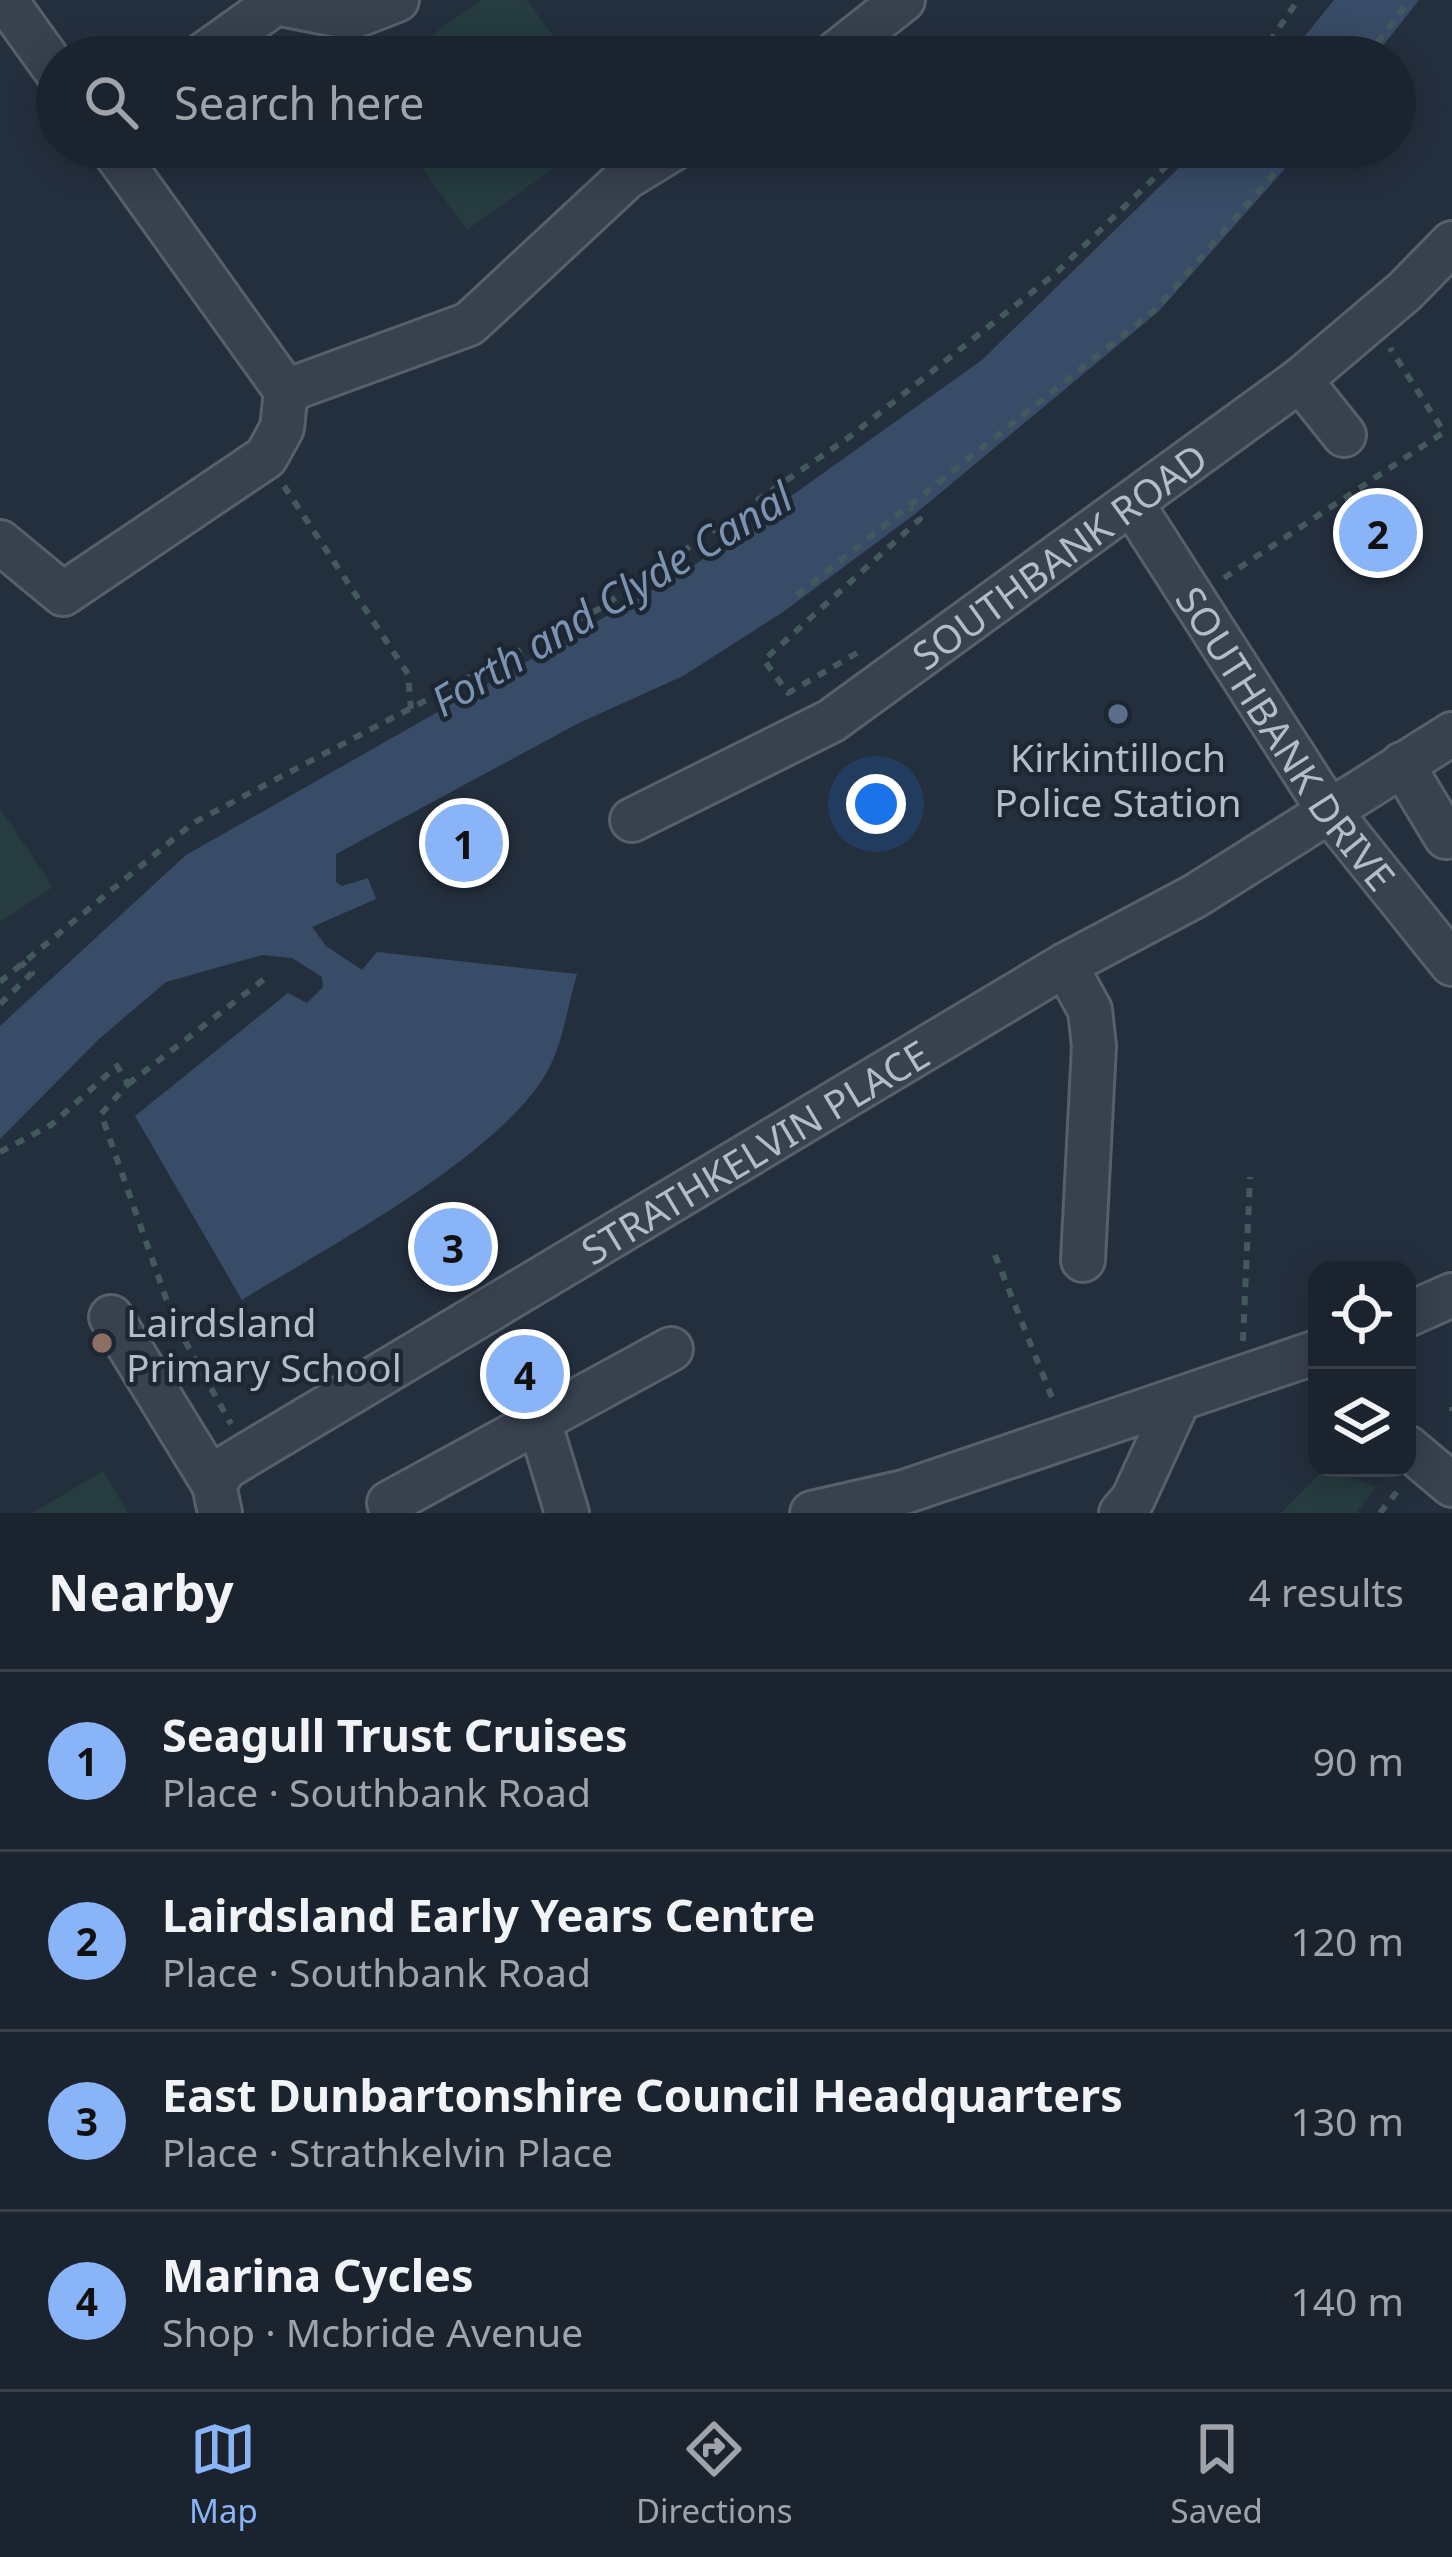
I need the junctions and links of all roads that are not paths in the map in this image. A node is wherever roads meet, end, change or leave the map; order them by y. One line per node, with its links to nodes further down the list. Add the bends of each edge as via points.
1 (5, 0): 6 (street)
2 (397, 0): 4 (street, via 351,18 275,3)
3 (903, 0): 5 (street)
4 (229, 36)
5 (858, 36)
6 (36, 43)
7 (126, 168): 13 (street)
8 (643, 168): 13 (street, via 469,324)
9 (1452, 243): 11 (street, SOUTHBANK ROAD)
10 (1452, 272): 11 (street)
11 (1406, 291): 12 (street, SOUTHBANK ROAD)
12 (1300, 380): 14 (street); 15 (street, SOUTHBANK ROAD)
13 (286, 391): 16 (street, via 282,428 266,457 63,593)
14 (1344, 435)
15 (1133, 505): 19 (street, SOUTHBANK DRIVE); 20 (street, SOUTHBANK ROAD, via 831,722)
16 (0, 542)
17 (1452, 734): 18 (street, STRATHKELVIN PLACE)
18 (1402, 764): 19 (street, STRATHKELVIN PLACE); 21 (street, via 1446,837)
19 (1329, 811): 22 (street, SOUTHBANK DRIVE); 23 (street, STRATHKELVIN PLACE)
20 (632, 820)
21 (1452, 833)
22 (1452, 964)
23 (1065, 965): 24 (street, via 1090,1010 1094,1046); 34 (street, STRATHKELVIN PLACE, via 225,1468)
24 (1083, 1260)
25 (1452, 1295): 26 (street)
26 (1416, 1311)
27 (111, 1317): 34 (street)
28 (670, 1349): 31 (street)
29 (1308, 1355): 30 (street)
30 (1177, 1403): 37 (street, via 904,1492); 38 (street)
31 (539, 1421): 35 (street); 36 (street)
32 (1416, 1455): 33 (street)
33 (1452, 1485)
34 (217, 1499)
35 (389, 1503)
36 (567, 1513)
37 (812, 1513)
38 (1120, 1513)

